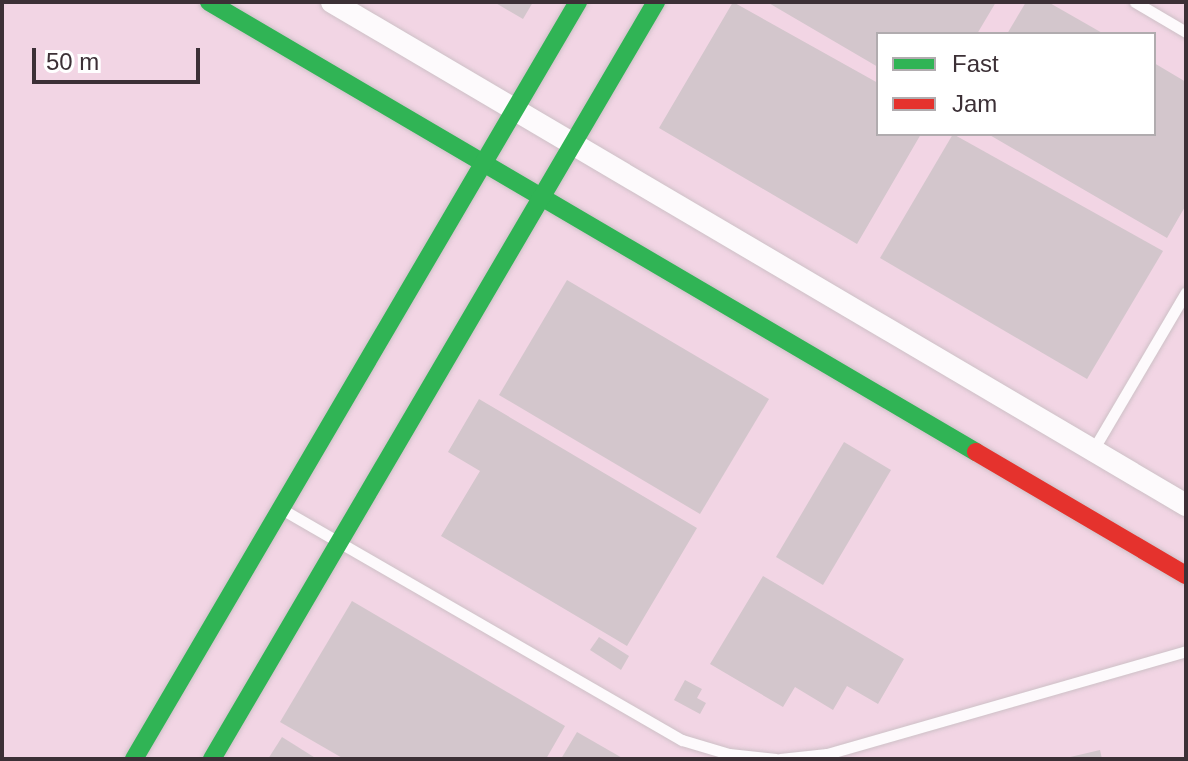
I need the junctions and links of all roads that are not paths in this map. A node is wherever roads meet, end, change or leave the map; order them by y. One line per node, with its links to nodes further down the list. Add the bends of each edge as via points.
1 (209, 2): 9 (street)
2 (332, 2): 7 (street)
3 (578, 2): 7 (street)
4 (656, 2): 8 (street)
5 (1135, 2): 6 (lane)
6 (1186, 32)
7 (515, 110): 8 (street); 9 (street)
8 (573, 144): 10 (street); 12 (street)
9 (484, 162): 10 (street); 14 (street)
10 (542, 197): 15 (street); 16 (street)
11 (1186, 292): 12 (lane)
12 (1093, 450): 13 (street)
13 (1186, 505)
14 (281, 508): 15 (lane); 18 (street)
15 (339, 543): 19 (street); 20 (lane, via 682,740)
16 (1186, 575)
17 (1186, 651): 20 (lane, via 827,754)
18 (134, 759)
19 (212, 759)
20 (778, 759)

